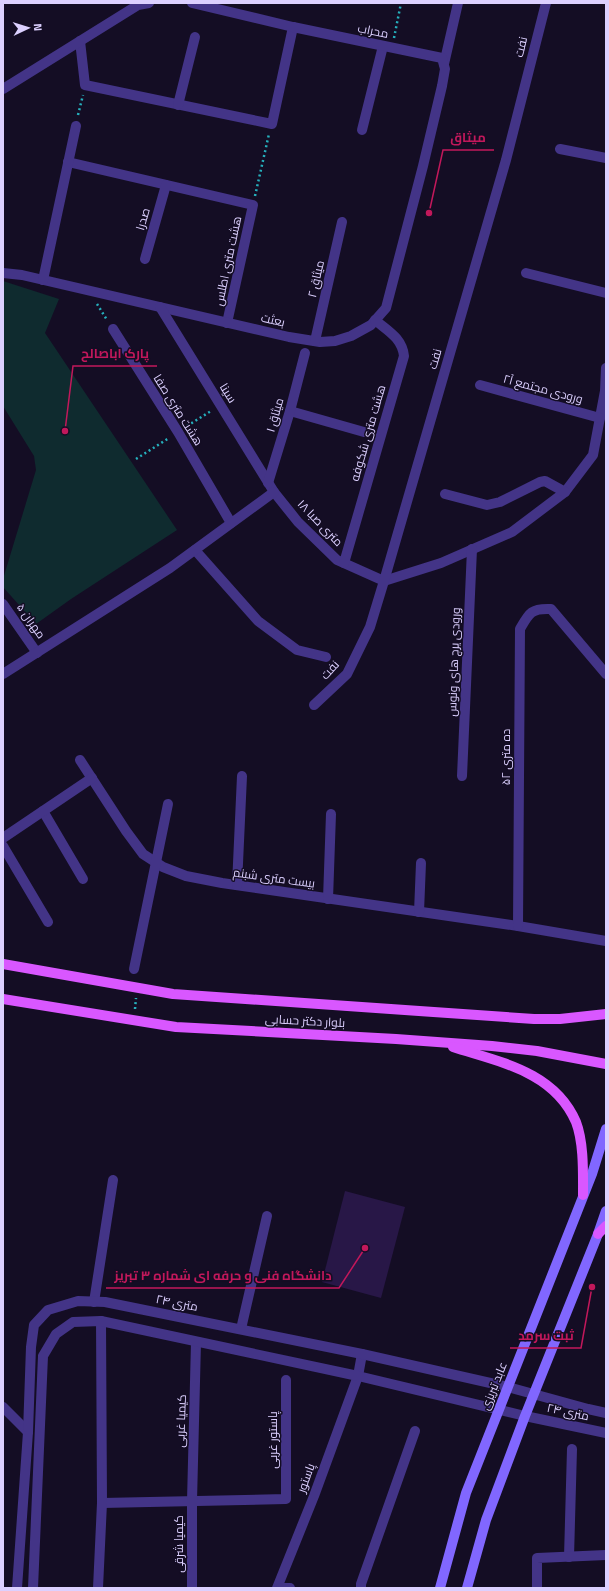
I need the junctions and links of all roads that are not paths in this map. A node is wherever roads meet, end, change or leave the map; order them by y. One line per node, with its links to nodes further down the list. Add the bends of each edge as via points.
1 (149, 3): 7 (street, via 138,5)
2 (192, 3): 5 (street, محراب)
3 (458, 3): 9 (street)
4 (546, 3): 43 (street, نفت, via 506,160)
5 (294, 27): 8 (street, محراب); 11 (street, via 272,124)
6 (195, 38): 11 (street)
7 (80, 41): 10 (street); 11 (street, via 85,85)
8 (387, 47): 9 (street, محراب, via 442,58); 13 (street)
9 (444, 64): 25 (street, بعثت, via 442,86 423,166 386,308)
10 (3, 88)
11 (178, 105)
12 (76, 126): 16 (street)
13 (362, 130)
14 (560, 148): 15 (street)
15 (606, 158)
16 (68, 162): 17 (street); 22 (street)
17 (166, 185): 19 (street, صدرا); 26 (street, هشت متری اطلس, via 253,205)
18 (342, 222): 28 (street, میثاق ۲)
19 (145, 260)
20 (3, 273): 22 (street, بعثت)
21 (526, 273): 23 (street)
22 (43, 280): 24 (street, بعثت)
23 (606, 292)
24 (160, 307): 26 (street, بعثت); 35 (street, سینا)
25 (375, 320): 28 (street, بعثت, via 371,325 340,340); 42 (street, هشت متری شکوفه, via 400,342 404,356)
26 (227, 323): 28 (street, بعثت)
27 (113, 329): 39 (street, هشت متری صفا, via 178,432)
28 (315, 341)
29 (304, 353): 32 (street, میثاق ۱)
30 (606, 368): 33 (street)
31 (480, 385): 33 (street, ورودی مجتمع آ۲)
32 (290, 411): 34 (street); 35 (street, میثاق ۱)
33 (600, 418): 37 (street, via 593,455)
34 (364, 432)
35 (268, 483): 36 (street, سینا)
36 (274, 492): 39 (street); 42 (street, متری صبا ۱۸, via 298,522 337,560)
37 (565, 492): 38 (street, via 545,480 500,502 487,505); 41 (street, via 512,532)
38 (445, 494)
39 (231, 523): 40 (street)
40 (195, 550): 45 (street); 46 (street, via 258,621 297,650)
41 (472, 550): 43 (street); 52 (street, ورودی یرج های ونوس)
42 (344, 563): 43 (street, متری صبا ۱۸)
43 (384, 581): 49 (street, نفت, via 370,627 347,674)
44 (3, 604): 45 (street, مهران ۵)
45 (37, 653): 47 (street)
46 (326, 657)
47 (3, 674)
48 (606, 674): 66 (street, ده متری ۵۲, via 551,609 538,609 528,615 520,629)
49 (314, 705)
50 (80, 760): 53 (street, بیست متری شبنم)
51 (242, 776): 62 (street)
52 (462, 776)
53 (92, 778): 55 (street); 59 (street, بیست متری شبنم, via 143,854)
54 (168, 804): 59 (street)
55 (43, 811): 57 (street); 61 (street)
56 (331, 814): 63 (street)
57 (3, 838)
58 (3, 846): 65 (street)
59 (156, 862): 62 (street, بیست متری شبنم, via 186,876); 69 (street)
60 (421, 863): 64 (street)
61 (83, 879)
62 (237, 885): 63 (street, بیست متری شبنم)
63 (328, 899): 64 (street, بیست متری شبنم)
64 (419, 912): 66 (street, بیست متری شبنم)
65 (48, 922)
66 (518, 926): 67 (street, بیست متری شبنم)
67 (606, 941)
68 (3, 964): 71 (main road, بلوار دکتر حسابی, via 174,994 534,1019)
69 (134, 969)
70 (3, 999): 72 (main road, بلوار دکتر حسابی, via 176,1027)
71 (606, 1014)
72 (437, 1042): 73 (main road, بلوار دکتر حسابی, via 537,1051); 76 (main road, via 504,1062 524,1071 554,1091 576,1123 582,1154)
73 (606, 1064)
74 (606, 1129): 76 (main road, عابد تبریزی)
75 (113, 1180): 81 (street)
76 (583, 1195): 88 (main road, عابد تبریزی)
77 (606, 1211): 80 (main road)
78 (267, 1216): 83 (street)
79 (606, 1226): 80 (main road)
80 (598, 1234): 89 (main road)
81 (94, 1302): 83 (street, ۲۴ متری, via 105,1302); 95 (street, ۲۴ متری, via 78,1301 48,1310 34,1325)
82 (101, 1321): 84 (street); 99 (street); 101 (street, via 73,1322 56,1334 43,1356)
83 (240, 1329): 85 (street, ۲۴ متری)
84 (196, 1342): 86 (street); 98 (street, کیمیا غربی)
85 (362, 1354): 86 (street, پاستور); 88 (street, ۲۴ متری)
86 (358, 1376): 91 (street); 108 (street, پاستور)
87 (286, 1380): 98 (street, پاستور غربی, via 286,1499)
88 (508, 1387): 89 (street, ۲۴ متری); 91 (main road, عابد تبریزی)
89 (534, 1394): 92 (street, ۲۴ متری); 93 (main road)
90 (3, 1407): 95 (street)
91 (498, 1409): 93 (street, ۲۴ متری); 112 (main road, عابد تبریزی, via 466,1493)
92 (606, 1413)
93 (525, 1416): 96 (street, ۲۴ متری); 113 (main road, via 486,1520)
94 (414, 1431): 111 (street)
95 (28, 1432): 100 (street, ۲۴ متری)
96 (606, 1433)
97 (572, 1449): 103 (street)
98 (192, 1500): 99 (street); 107 (street, کیمیا شرقی)
99 (102, 1503): 106 (street)
100 (22, 1506): 101 (street); 104 (street, ۲۴ متری)
101 (37, 1507): 105 (street)
102 (606, 1555): 103 (street)
103 (569, 1557): 114 (street, via 537,1558)
104 (17, 1588)
105 (34, 1588)
106 (98, 1588)
107 (192, 1588)
108 (277, 1588)
109 (281, 1588): 110 (street)
110 (290, 1588)
111 (361, 1588)
112 (440, 1588)
113 (467, 1588)
114 (537, 1588)

